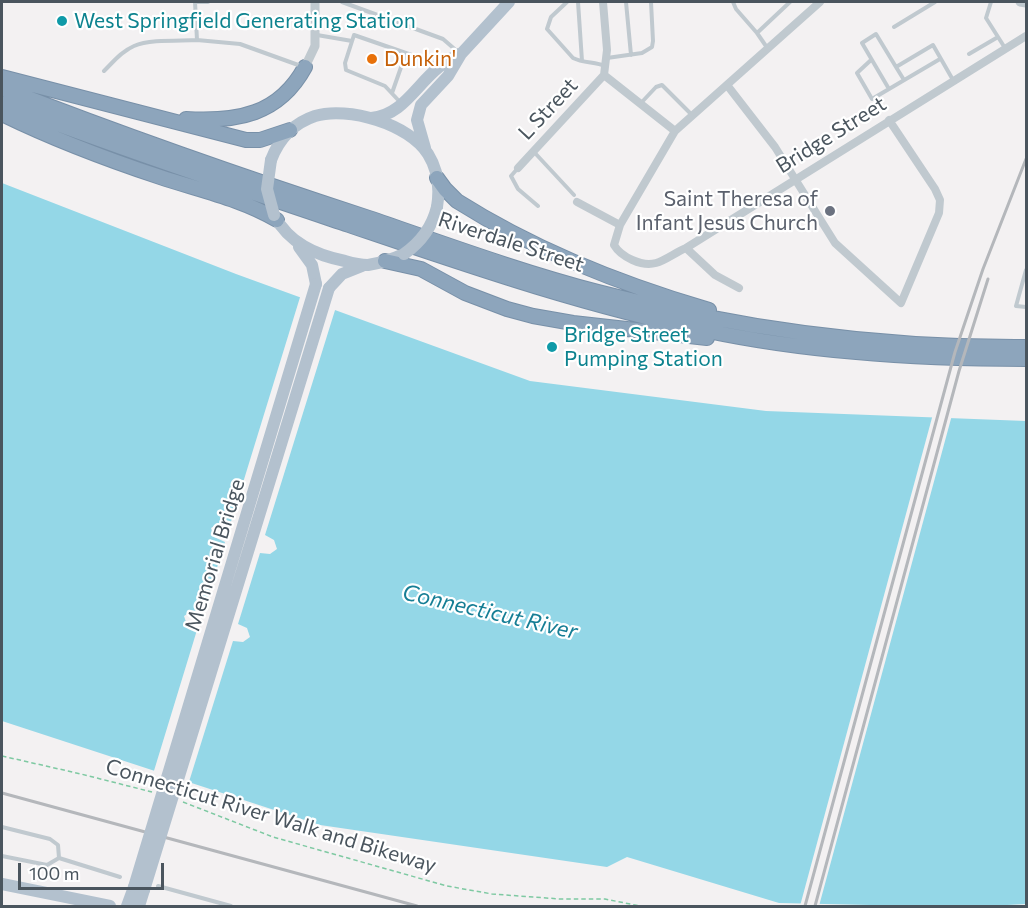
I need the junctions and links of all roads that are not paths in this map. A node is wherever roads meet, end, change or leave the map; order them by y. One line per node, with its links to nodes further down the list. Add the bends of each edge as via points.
1 (208, 2): 22 (lane, via 195,2)
2 (315, 2): 19 (street)
3 (342, 2): 27 (lane, via 443,39)
4 (510, 2): 27 (main road)
5 (567, 2): 32 (lane, via 546,26 573,58)
6 (578, 2): 32 (lane)
7 (603, 2): 33 (street)
8 (626, 2): 29 (lane)
9 (651, 2): 29 (lane, via 652,47)
10 (733, 2): 18 (lane)
11 (790, 2): 18 (lane)
12 (820, 2): 25 (street)
13 (935, 2): 17 (lane)
14 (991, 2): 21 (lane, via 986,18)
15 (1020, 2): 16 (street)
16 (1026, 3)
17 (894, 27)
18 (757, 33): 25 (lane)
19 (316, 35): 23 (lane); 34 (street, via 314,51)
20 (1026, 36): 24 (street, Bridge Street)
21 (998, 37): 24 (lane); 28 (lane)
22 (197, 40): 34 (lane, via 240,44); 37 (lane, via 134,46)
23 (352, 41): 26 (lane, via 354,35); 45 (lane, via 345,63 347,71 385,86)
24 (1005, 49): 41 (street, Bridge Street)
25 (768, 50): 42 (street)
26 (406, 53): 35 (lane); 45 (lane)
27 (461, 54): 35 (main road); 56 (main road, via 418,112 418,130)
28 (969, 54)
29 (631, 55): 33 (lane)
30 (940, 59): 36 (lane, via 933,45); 40 (lane); 41 (lane)
31 (872, 60): 36 (lane, via 862,43 876,34); 44 (lane); 44 (lane, via 857,73 872,99)
32 (582, 61): 33 (lane)
33 (606, 62): 38 (street)
34 (305, 67): 51 (highway, via 284,94 255,113 227,119)
35 (438, 67): 47 (main road)
36 (896, 67): 40 (lane)
37 (104, 71)
38 (604, 75): 48 (street); 57 (street, L Street)
39 (2, 77): 51 (highway)
40 (904, 80): 44 (lane)
41 (953, 81): 53 (street, Bridge Street)
42 (727, 85): 50 (street); 60 (street)
43 (2, 88): 73 (highway, Riverdale Street, via 230,172 596,292 687,314)
44 (889, 88)
45 (392, 93): 47 (lane)
46 (2, 103): 74 (highway, Riverdale Street, via 206,177 549,291 595,305)
47 (402, 104): 52 (main road, via 382,116)
48 (640, 104): 50 (lane, via 662,85); 55 (street)
49 (2, 114): 63 (highway, via 57,140)
50 (693, 116): 55 (street)
51 (163, 118): 54 (highway, via 252,141)
52 (366, 118): 54 (main road, via 322,115); 56 (main road, via 397,128)
53 (889, 120): 60 (street, Bridge Street); 60 (street, via 940,200 939,213 901,303 842,250)
54 (290, 130): 63 (main road, bridge, via 271,160 267,189)
55 (675, 131): 64 (street)
56 (427, 152): 59 (main road)
57 (533, 152): 58 (street, L Street); 61 (lane)
58 (518, 168): 62 (lane, via 511,176 518,189)
59 (437, 178): 67 (main road, bridge, via 437,207 426,234 404,254); 73 (highway, via 457,201 566,260 650,292)
60 (795, 179): 66 (street, Bridge Street)
61 (576, 198): 64 (street)
62 (538, 206)
63 (275, 217): 65 (main road)
64 (620, 225): 66 (street, Bridge Street, via 614,242 618,252 633,260 654,263)
65 (292, 239): 68 (main road, via 322,255); 70 (main road)
66 (686, 248): 71 (street, via 715,275)
67 (385, 261): 68 (main road); 74 (highway, via 421,269 482,300 547,319 695,338)
68 (366, 265): 70 (main road)
69 (1026, 270): 72 (lane, via 1016,306)
70 (323, 286): 83 (main road, Memorial Bridge, bridge)
71 (739, 288)
72 (1026, 307)
73 (771, 328): 75 (highway, Riverdale Street, via 902,344)
74 (764, 342): 76 (highway, Riverdale Street, via 924,357)
75 (1026, 347)
76 (1026, 359)
77 (2, 827): 79 (lane, via 50,839 58,845)
78 (2, 856): 79 (lane, via 47,865)
79 (59, 858): 80 (lane)
80 (120, 877)
81 (2, 884): 84 (main road)
82 (158, 886): 87 (lane)
83 (139, 889): 85 (main road); 86 (main road)
84 (110, 906)
85 (127, 906)
86 (140, 906)
87 (231, 906)

